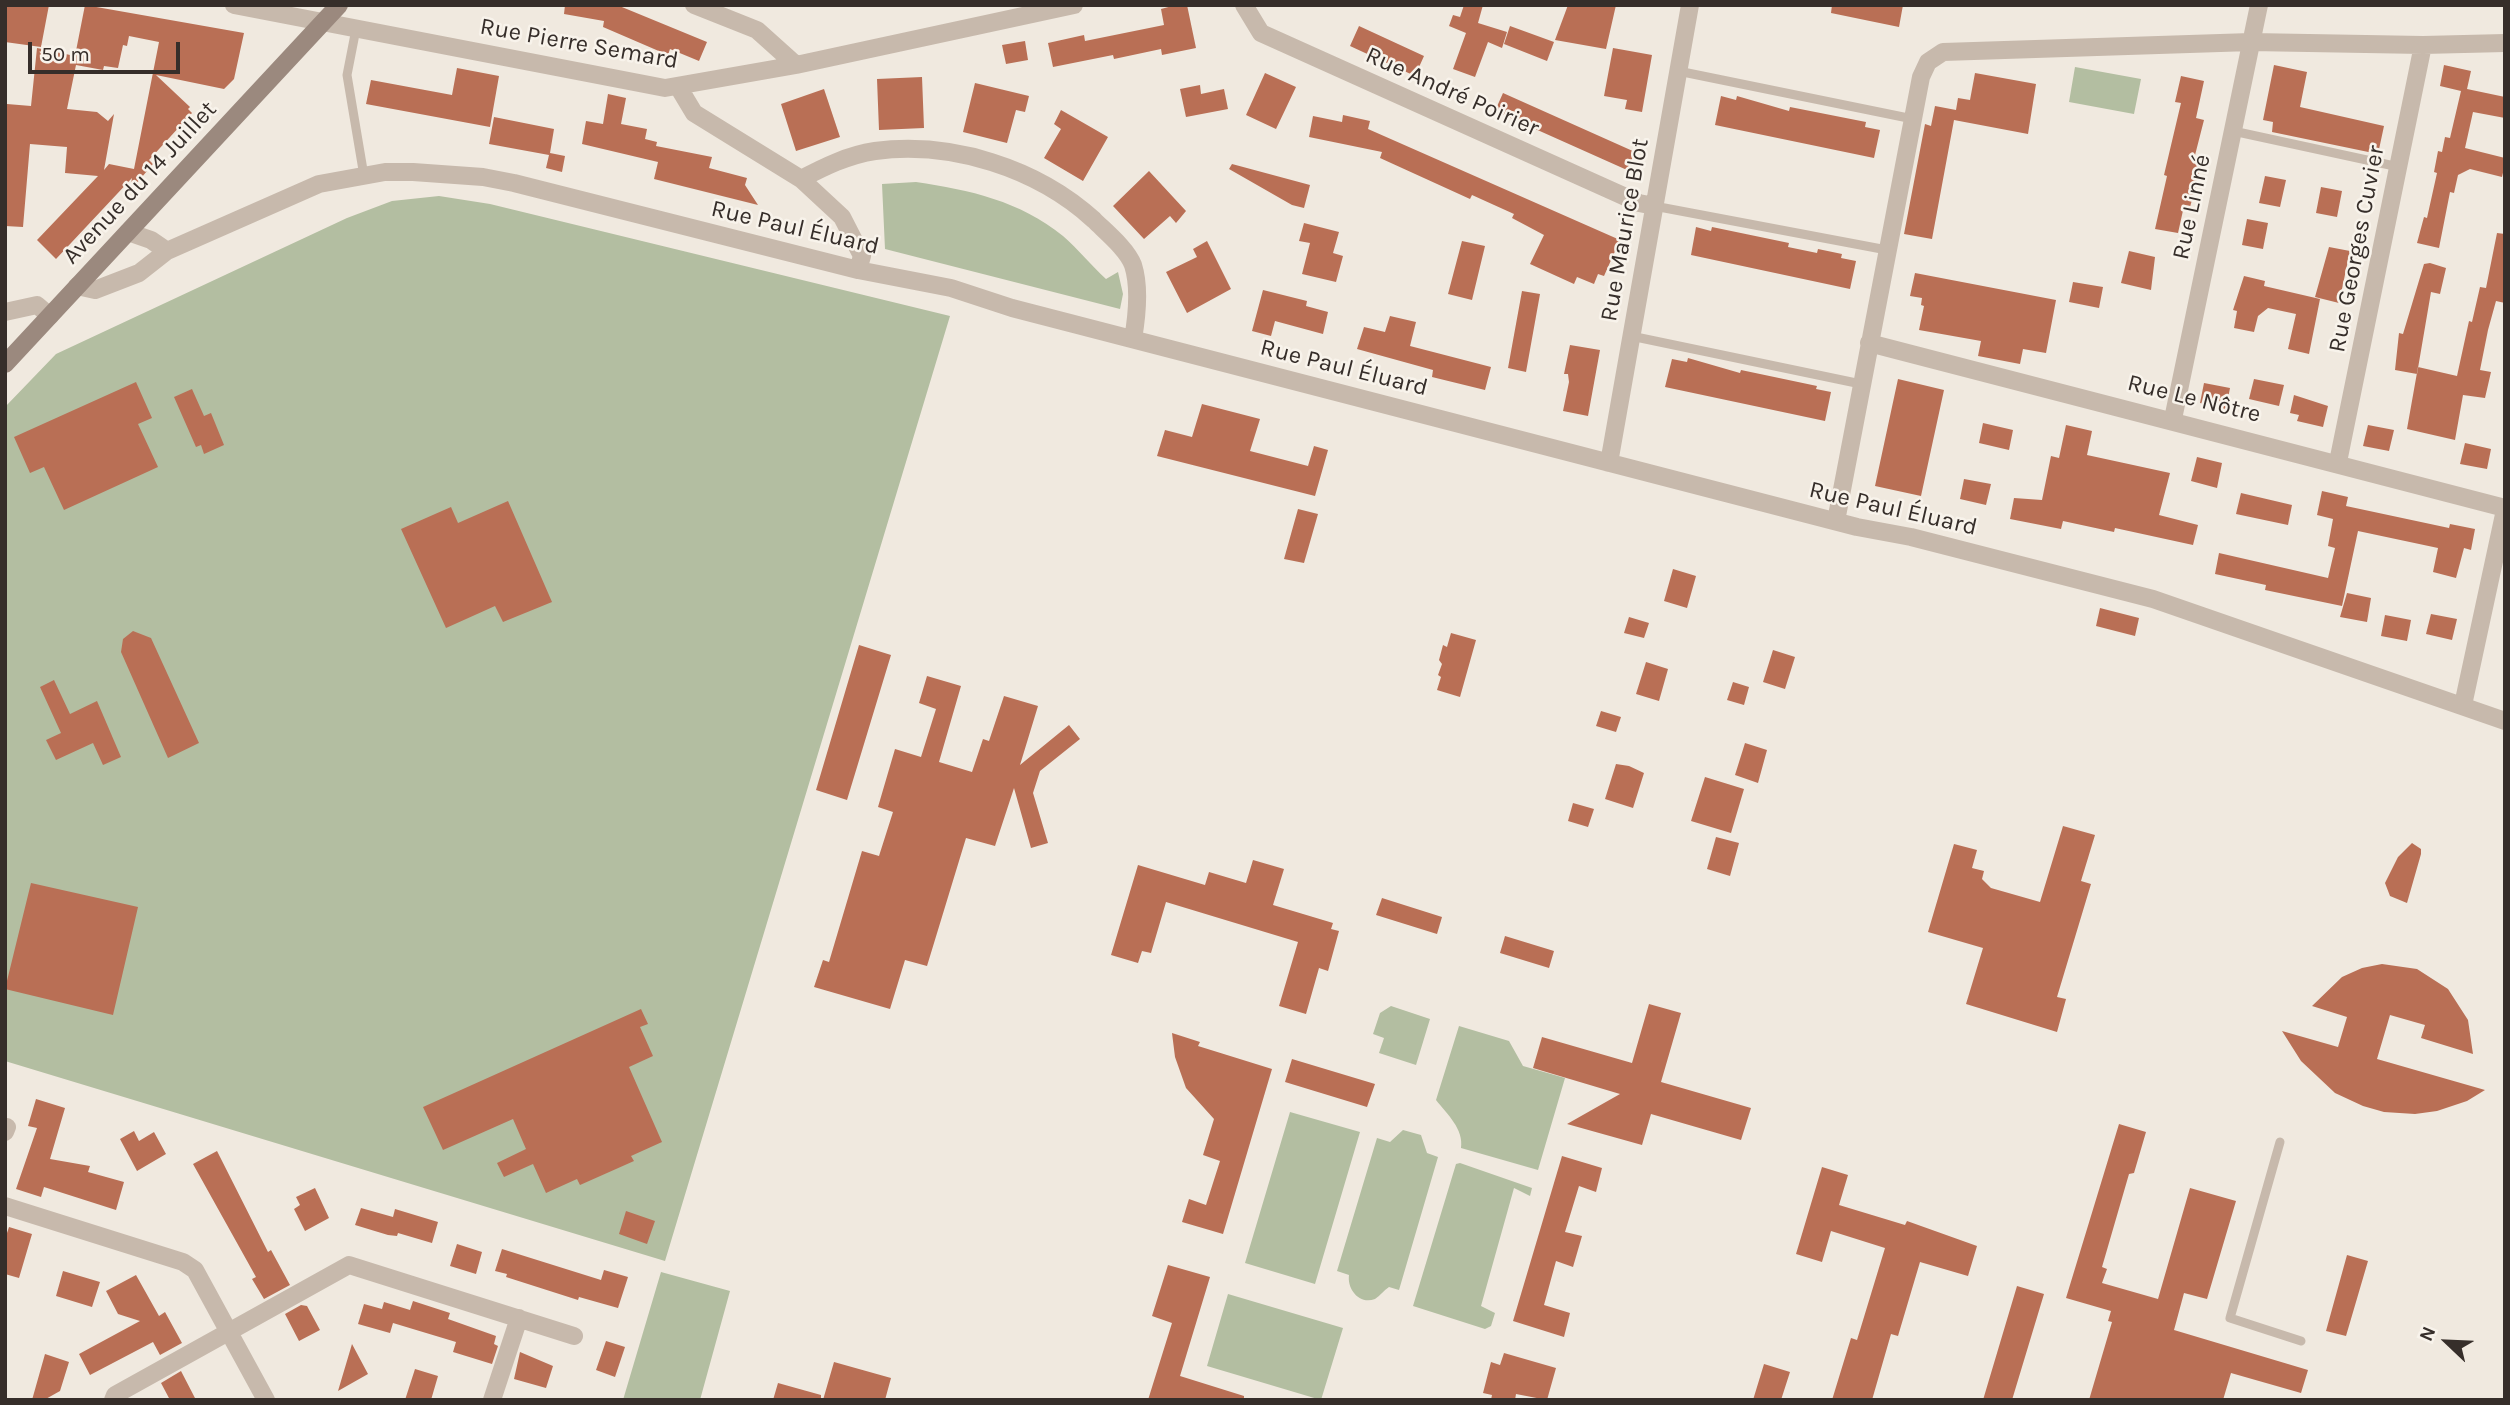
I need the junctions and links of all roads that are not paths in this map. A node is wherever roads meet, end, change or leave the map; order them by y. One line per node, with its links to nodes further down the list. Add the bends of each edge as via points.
1 (234, 5): 8 (street, Rue Pierre Semard)
2 (340, 5): 8 (main road, Avenue du 14 Juillet)
3 (694, 5): 13 (street, via 757,30)
4 (1074, 5): 13 (street, Rue Pierre Semard)
5 (1244, 5): 21 (street, Rue André Poirier, via 1261,33 1639,203)
6 (1690, 5): 14 (street, Rue Maurice Blot)
7 (2259, 5): 10 (street, Rue Linné)
8 (323, 23): 9 (street, Rue Pierre Semard); 22 (main road, Avenue du 14 Juillet)
9 (356, 29): 15 (street, Rue Pierre Semard); 19 (lane, via 348,75)
10 (2251, 42): 12 (street); 16 (street, via 1943,52 1928,62); 17 (street, Rue Linné)
11 (2505, 43): 12 (street)
12 (2423, 45): 18 (street, Rue Georges Cuvier)
13 (796, 65): 15 (street, Rue Pierre Semard)
14 (1678, 71): 16 (lane); 21 (street, Rue Maurice Blot)
15 (679, 88): 20 (street, via 694,113)
16 (1913, 119): 23 (street)
17 (2233, 131): 18 (lane); 34 (street, Rue Linné)
18 (2399, 167): 35 (street, Rue Georges Cuvier)
19 (364, 176): 24 (street, Rue Paul Éluard, via 297,192); 25 (street, Rue Paul Éluard, via 413,172 483,177)
20 (801, 179): 25 (street, via 842,218 862,256); 30 (street, via 833,162 876,151 927,151 987,160 1022,173 1076,204 1132,263 1136,298)
21 (1654, 205): 23 (lane); 29 (street, Rue Maurice Blot)
22 (128, 232): 24 (street); 26 (main road, Avenue du 14 Juillet)
23 (1887, 250): 31 (street)
24 (167, 251): 26 (street, Rue Paul Éluard, via 139,273 117,282 95,290)
25 (858, 270): 30 (street, Rue Paul Éluard, via 963,291)
26 (77, 286): 28 (main road, Avenue du 14 Juillet)
27 (5, 312): 28 (street, via 37,304)
28 (50, 316): 32 (main road, Avenue du 14 Juillet)
29 (1630, 336): 33 (lane); 36 (street, Rue Maurice Blot)
30 (1133, 339): 36 (street, Rue Paul Éluard)
31 (1869, 343): 33 (street); 34 (street, Rue Le Nôtre)
32 (6, 362)
33 (1861, 384): 38 (street)
34 (2173, 419): 35 (street, Rue Le Nôtre)
35 (2338, 462): 37 (street, Rue Le Nôtre)
36 (1609, 463): 38 (street, Rue Paul Éluard)
37 (2505, 509): 39 (street)
38 (1836, 521): 39 (street, Rue Paul Éluard, via 2153,599)
39 (2463, 705): 40 (street, Rue Paul Éluard)
40 (2505, 721)
41 (2280, 1142): 46 (lane, via 2231,1318)
42 (5, 1206): 44 (street, via 183,1262 195,1270)
43 (519, 1318): 44 (street, via 349,1265); 45 (street); 49 (street)
44 (230, 1332): 47 (street); 48 (street)
45 (574, 1336)
46 (2301, 1341)
47 (113, 1400)
48 (266, 1400)
49 (492, 1400)

